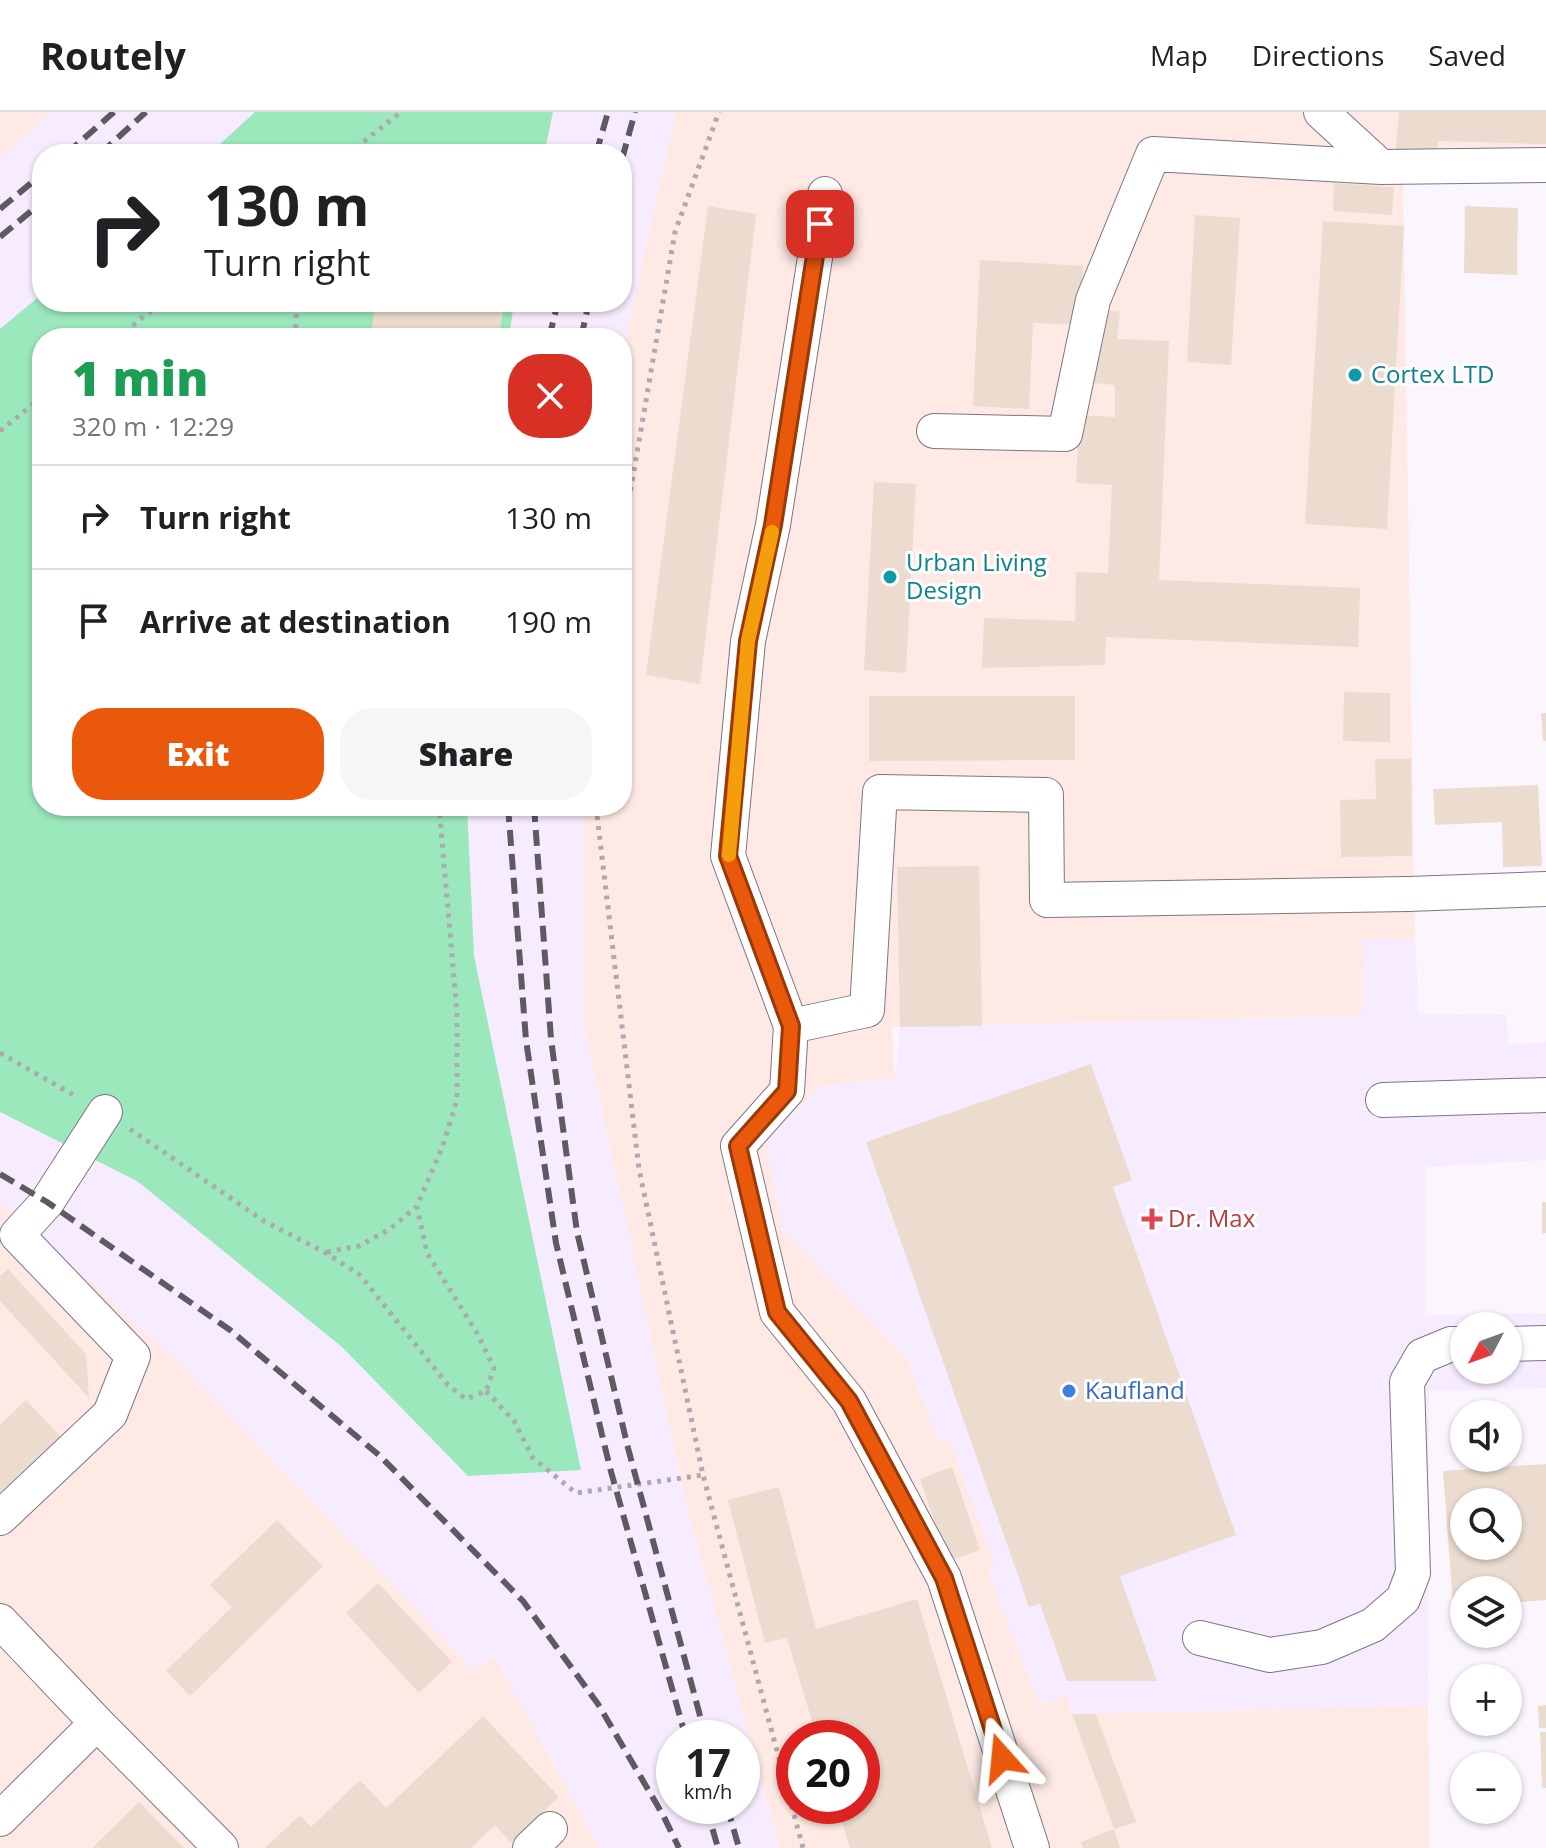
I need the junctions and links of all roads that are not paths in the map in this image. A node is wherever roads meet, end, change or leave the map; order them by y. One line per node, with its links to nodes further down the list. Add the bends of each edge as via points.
1 (1321, 112): 3 (lane)
2 (1546, 165): 3 (lane)
3 (1381, 167): 5 (lane, via 1153,154 1093,300 1065,434)
4 (825, 194): 7 (lane, via 773,525 748,641 728,856)
5 (934, 431)
6 (1546, 889): 7 (lane, via 1047,900 1046,795 880,792 867,1010)
7 (791, 1026): 21 (lane, via 787,1091 738,1146 777,1312 849,1401 944,1578)
8 (1546, 1095): 9 (lane)
9 (1383, 1100)
10 (105, 1112): 11 (lane, via 47,1202)
11 (9, 1229): 15 (lane, via 133,1356 110,1414)
12 (1546, 1343): 14 (lane)
13 (1450, 1344): 17 (lane, via 1422,1356 1407,1382 1413,1573 1403,1599 1373,1625 1322,1647 1270,1655)
14 (1522, 1344)
15 (0, 1518)
16 (0, 1621): 18 (lane)
17 (1200, 1638)
18 (97, 1723): 19 (lane); 20 (lane)
19 (0, 1819)
20 (221, 1848)
21 (1032, 1848)

